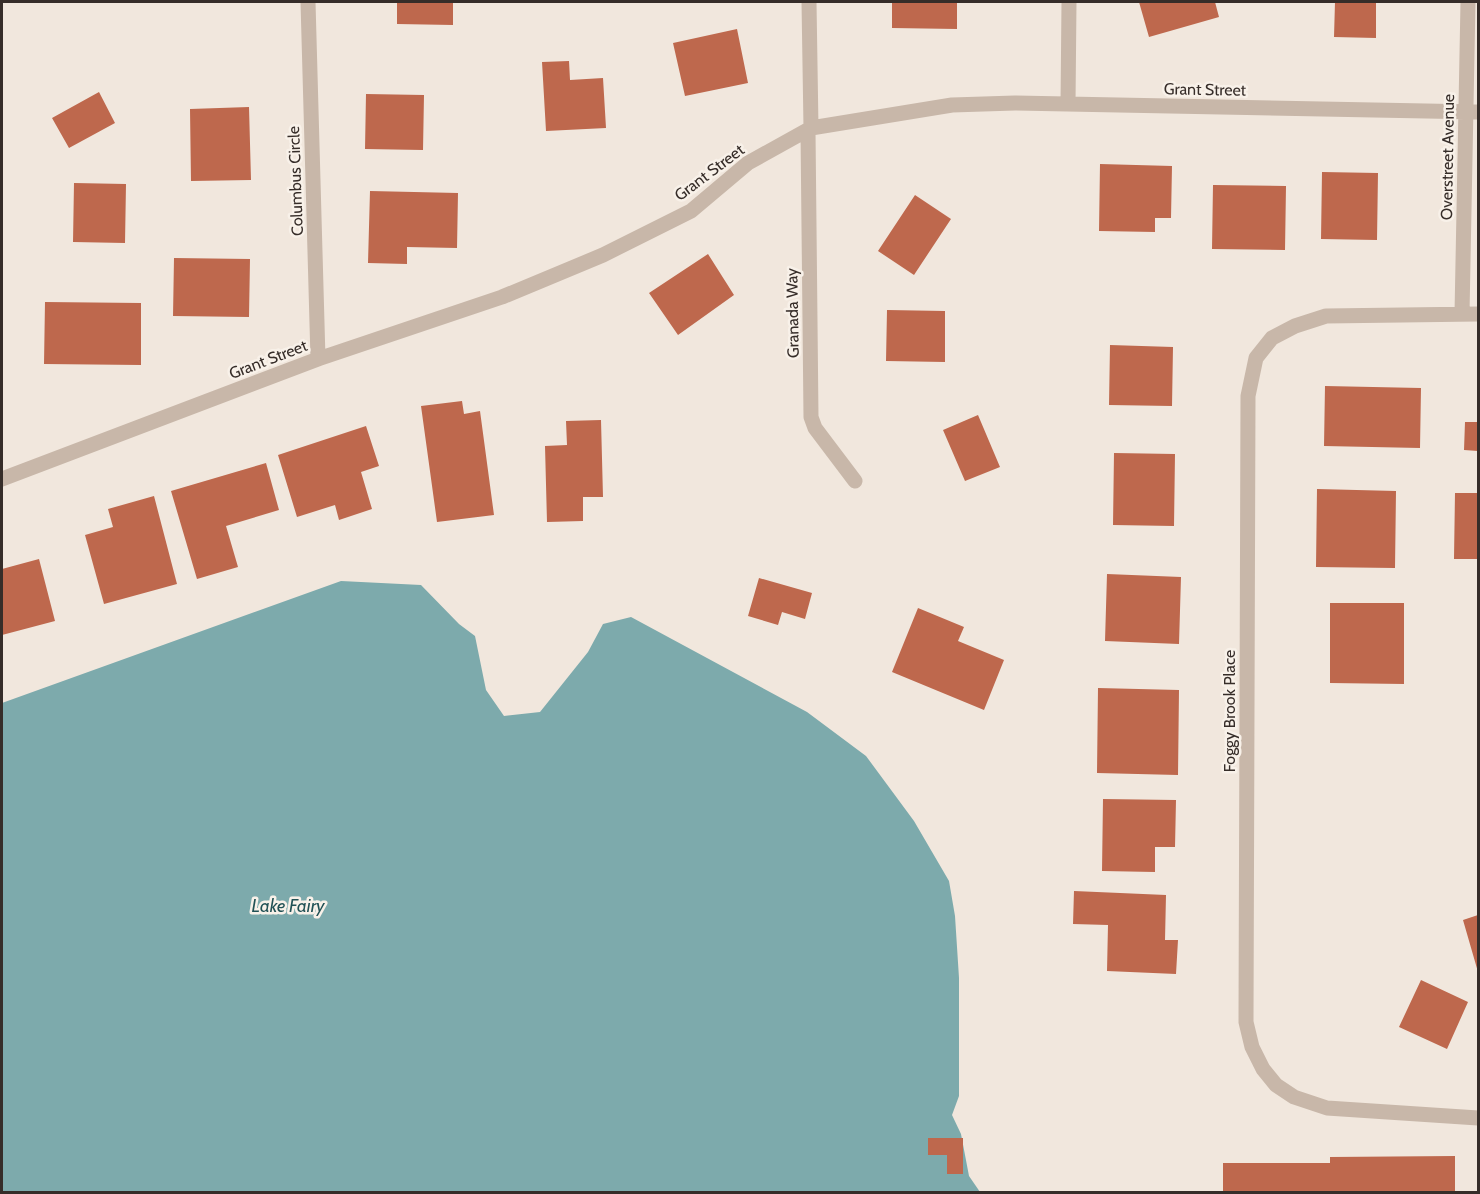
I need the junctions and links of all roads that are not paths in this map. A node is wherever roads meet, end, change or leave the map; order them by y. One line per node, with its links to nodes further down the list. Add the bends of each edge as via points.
1 (308, 2): 10 (street, Columbus Circle)
2 (809, 2): 7 (street, Granada Way)
3 (1069, 2): 5 (street)
4 (1468, 2): 6 (street, Overstreet Avenue)
5 (1068, 104): 6 (street, Grant Street); 7 (street, Grant Street, via 952,105)
6 (1472, 112): 8 (street, Overstreet Avenue)
7 (809, 130): 10 (street, Grant Street, via 747,163 691,212 603,255 502,297); 12 (street, Granada Way, via 811,417)
8 (1462, 314): 9 (street, Foggy Brook Place); 13 (street, Foggy Brook Place, via 1326,316 1272,338 1256,358 1248,396 1246,1022 1263,1069 1276,1085 1294,1097 1327,1107)
9 (1479, 314)
10 (318, 359): 11 (street, Grant Street)
11 (2, 479)
12 (855, 481)
13 (1479, 1118)

